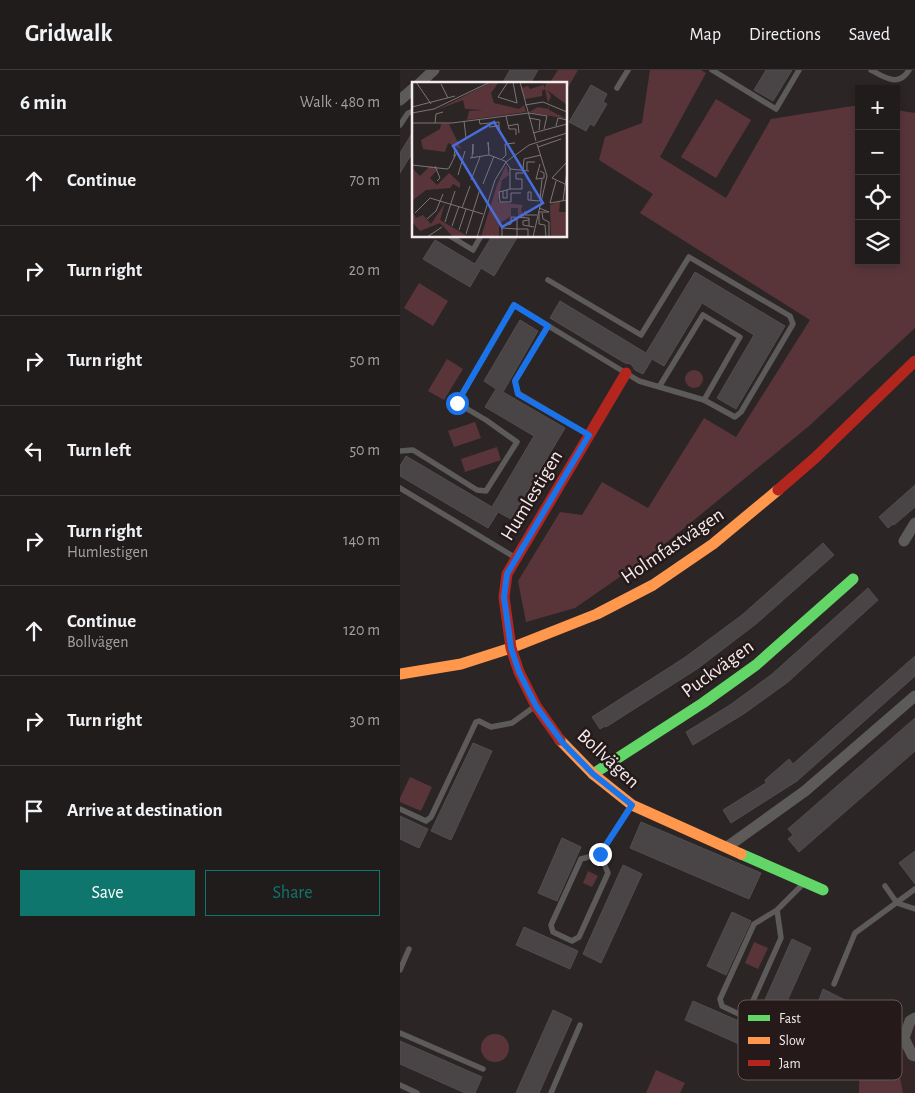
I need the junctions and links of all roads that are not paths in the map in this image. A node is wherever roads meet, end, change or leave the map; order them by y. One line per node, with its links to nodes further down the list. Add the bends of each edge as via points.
1 (434, 70): 7 (street)
2 (628, 70): 8 (lane)
3 (799, 70): 6 (lane, via 776,108)
4 (871, 70): 5 (lane, via 889,80 898,80)
5 (909, 70)
6 (715, 71)
7 (421, 82)
8 (616, 88)
9 (412, 90): 10 (street)
10 (400, 100)
11 (400, 104): 12 (lane)
12 (411, 112): 13 (lane)
13 (400, 125)
14 (453, 238): 15 (lane, via 473,250)
15 (480, 238)
16 (548, 280): 21 (lane, via 641,335 689,257 790,316 793,324 741,412 735,417)
17 (548, 326): 19 (lane); 22 (lane, via 515,381 518,394); 23 (lane, via 514,305 457,403 517,442 486,490 477,490 413,450)
18 (915, 361): 29 (street, Holmfastvägen, via 815,458 713,544 653,585 598,614)
19 (626, 373): 20 (lane); 22 (street, Humlestigen)
20 (659, 388): 21 (lane); 21 (lane, via 703,315 740,337)
21 (704, 400)
22 (589, 435): 27 (street, Humlestigen)
23 (400, 452)
24 (400, 488): 27 (lane, Humlestigen)
25 (915, 523): 26 (street)
26 (904, 541)
27 (516, 558): 29 (street, Humlestigen, via 507,574 504,597)
28 (853, 580): 33 (street, Puckvägen, via 756,665)
29 (511, 648): 30 (street, Holmfastvägen, via 461,664); 32 (street, Bollvägen)
30 (400, 674)
31 (915, 696): 36 (street, via 805,791)
32 (536, 706): 33 (street, Bollvägen, via 562,742); 35 (lane, via 512,723 491,727 476,722 426,821)
33 (593, 774): 34 (street, Bollvägen)
34 (632, 805): 36 (street, Bollvägen); 37 (lane)
35 (400, 809)
36 (727, 848): 38 (street, Bollvägen)
37 (600, 854): 37 (lane, via 608,873 579,938 572,941 552,932 551,925 581,859)
38 (804, 882): 41 (street, Bollvägen); 44 (lane)
39 (885, 886): 42 (lane)
40 (915, 888): 42 (lane)
41 (823, 890)
42 (897, 903): 43 (lane); 47 (lane, via 855,933)
43 (915, 909)
44 (777, 910): 48 (lane, via 781,938); 49 (lane, via 754,924 720,999 722,1006)
45 (409, 949): 46 (lane)
46 (400, 970)
47 (834, 984)
48 (753, 1000)
49 (738, 1014)
50 (915, 1018): 53 (street, via 910,1020 904,1038)
51 (580, 1025): 57 (lane)
52 (400, 1033): 54 (lane)
53 (915, 1056)
54 (483, 1069)
55 (400, 1085): 56 (lane)
56 (417, 1093)
57 (551, 1093)

